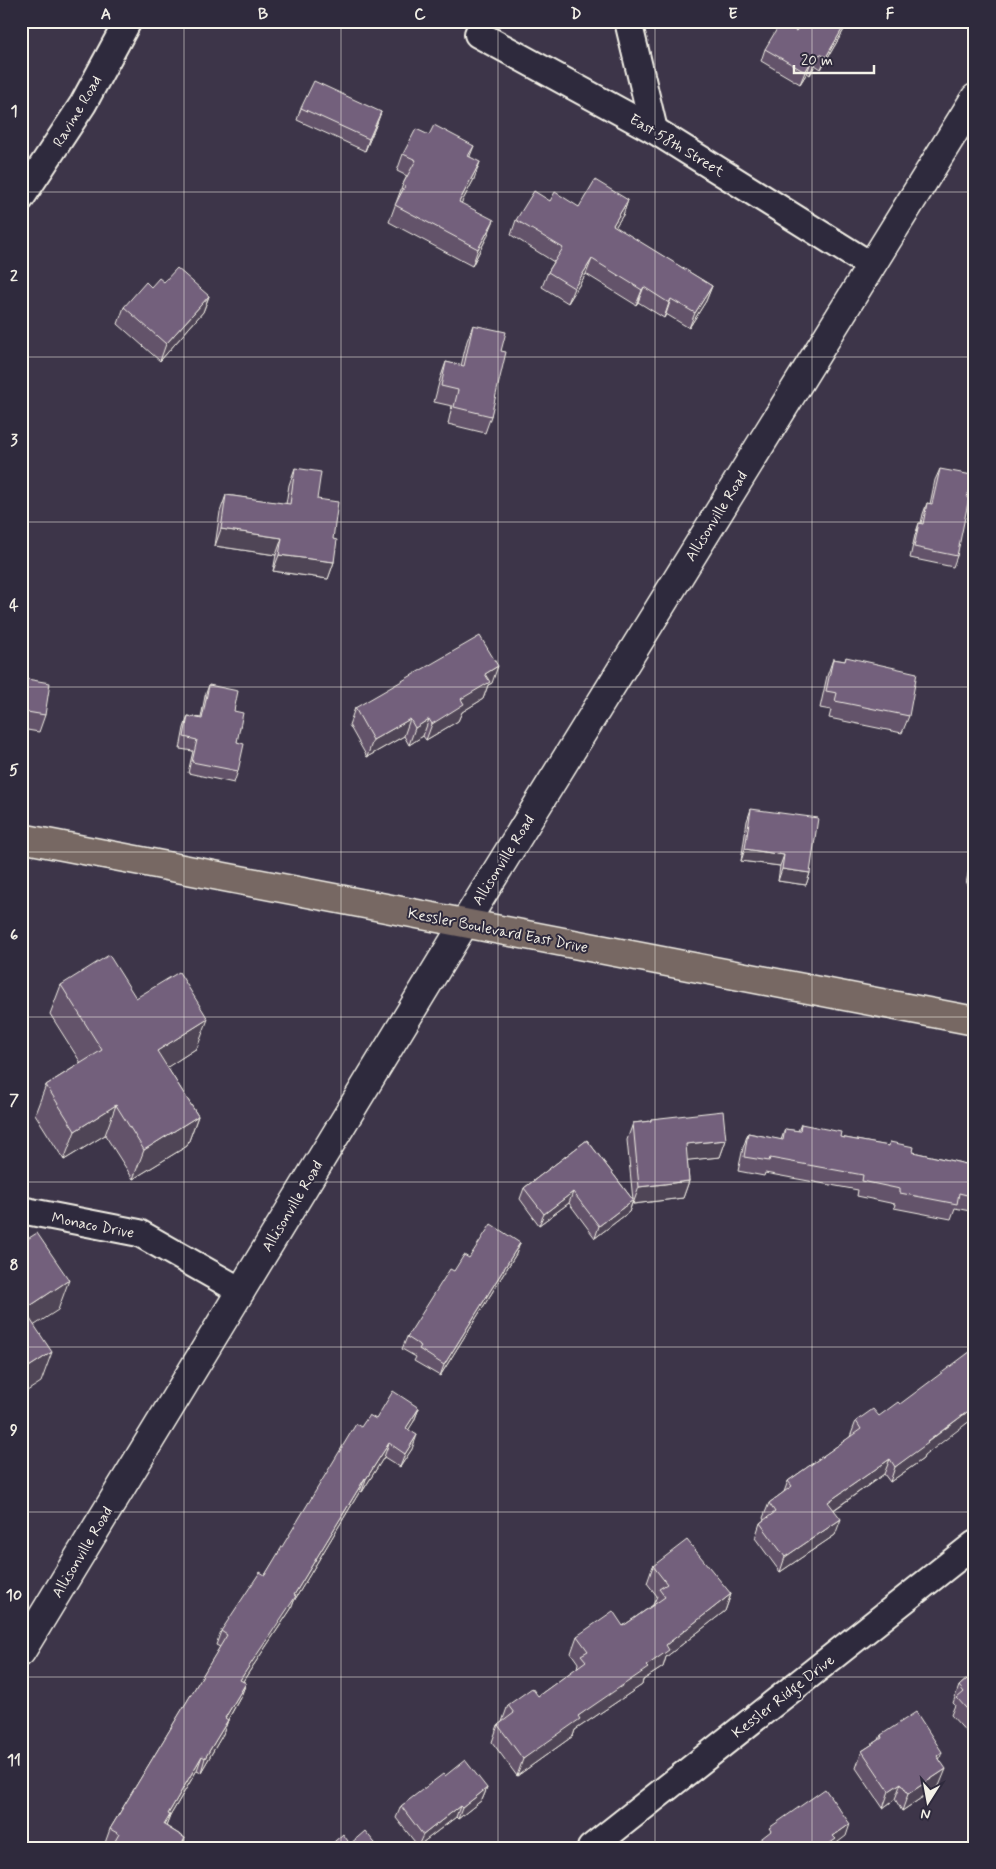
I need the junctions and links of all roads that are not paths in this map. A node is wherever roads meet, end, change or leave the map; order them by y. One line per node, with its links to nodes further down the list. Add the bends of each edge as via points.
1 (128, 21): 6 (street, Ravine Road, via 83,104)
2 (628, 21): 5 (street)
3 (478, 34): 5 (street, East 58th Street)
4 (975, 98): 7 (main road, Allisonville Road)
5 (654, 130): 7 (street, East 58th Street)
6 (21, 198)
7 (870, 266): 9 (main road, Allisonville Road)
8 (21, 838): 9 (main road, Kessler Boulevard East Drive)
9 (464, 924): 10 (main road, Kessler Boulevard East Drive); 12 (main road, Allisonville Road)
10 (975, 1022)
11 (21, 1210): 12 (street, Monaco Drive, via 139,1233)
12 (241, 1291): 14 (main road, Allisonville Road)
13 (975, 1544): 15 (street, Kessler Ridge Drive)
14 (21, 1652)
15 (592, 1848)

